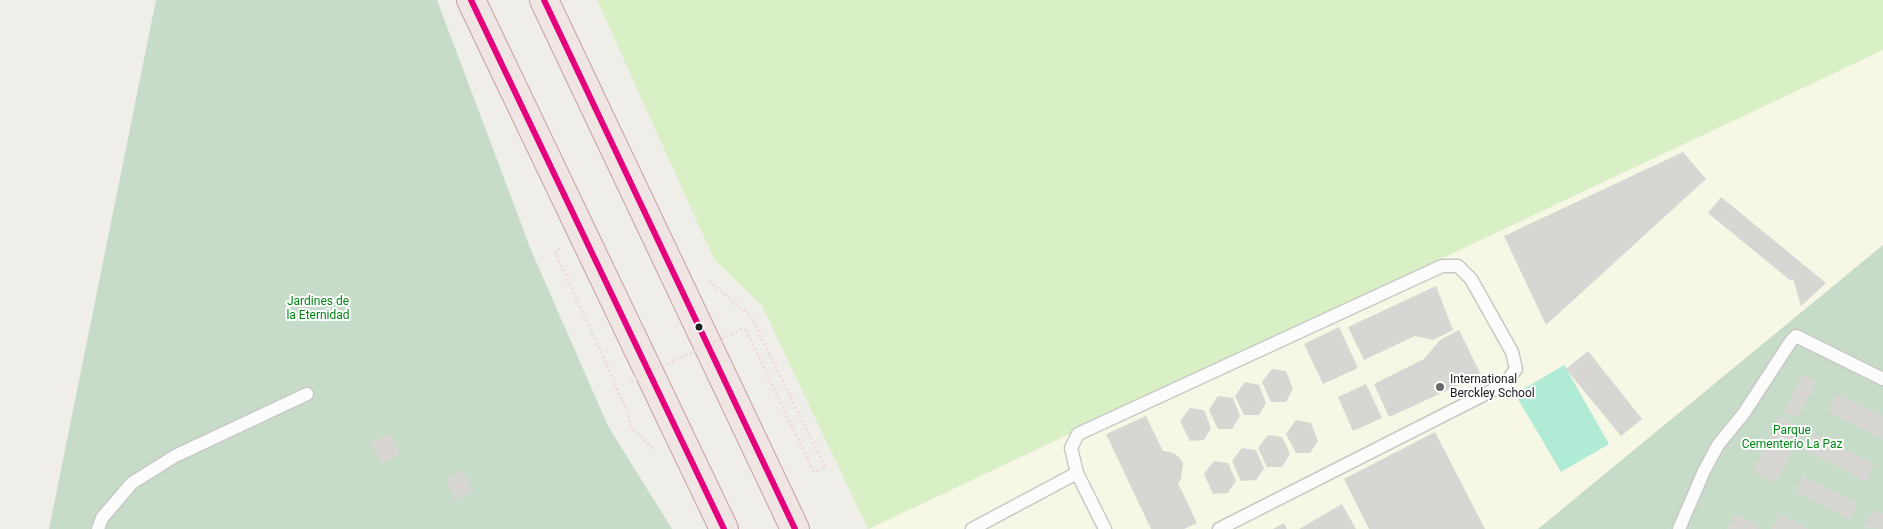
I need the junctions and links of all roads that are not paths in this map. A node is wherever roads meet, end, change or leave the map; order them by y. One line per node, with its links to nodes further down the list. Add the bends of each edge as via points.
1 (471, 0): 7 (highway)
2 (544, 0): 8 (highway)
3 (1883, 379): 12 (lane, via 1796,336 1744,413 1718,445)
4 (307, 394): 6 (lane, via 175,456 132,482 102,518)
5 (1077, 473): 9 (lane); 10 (lane); 11 (lane, via 1071,448 1078,434 1442,266 1458,266 1471,279 1512,352 1516,369 1505,384)
6 (98, 529)
7 (724, 529)
8 (795, 529)
9 (972, 529)
10 (1104, 529)
11 (1219, 529)
12 (1679, 529)

